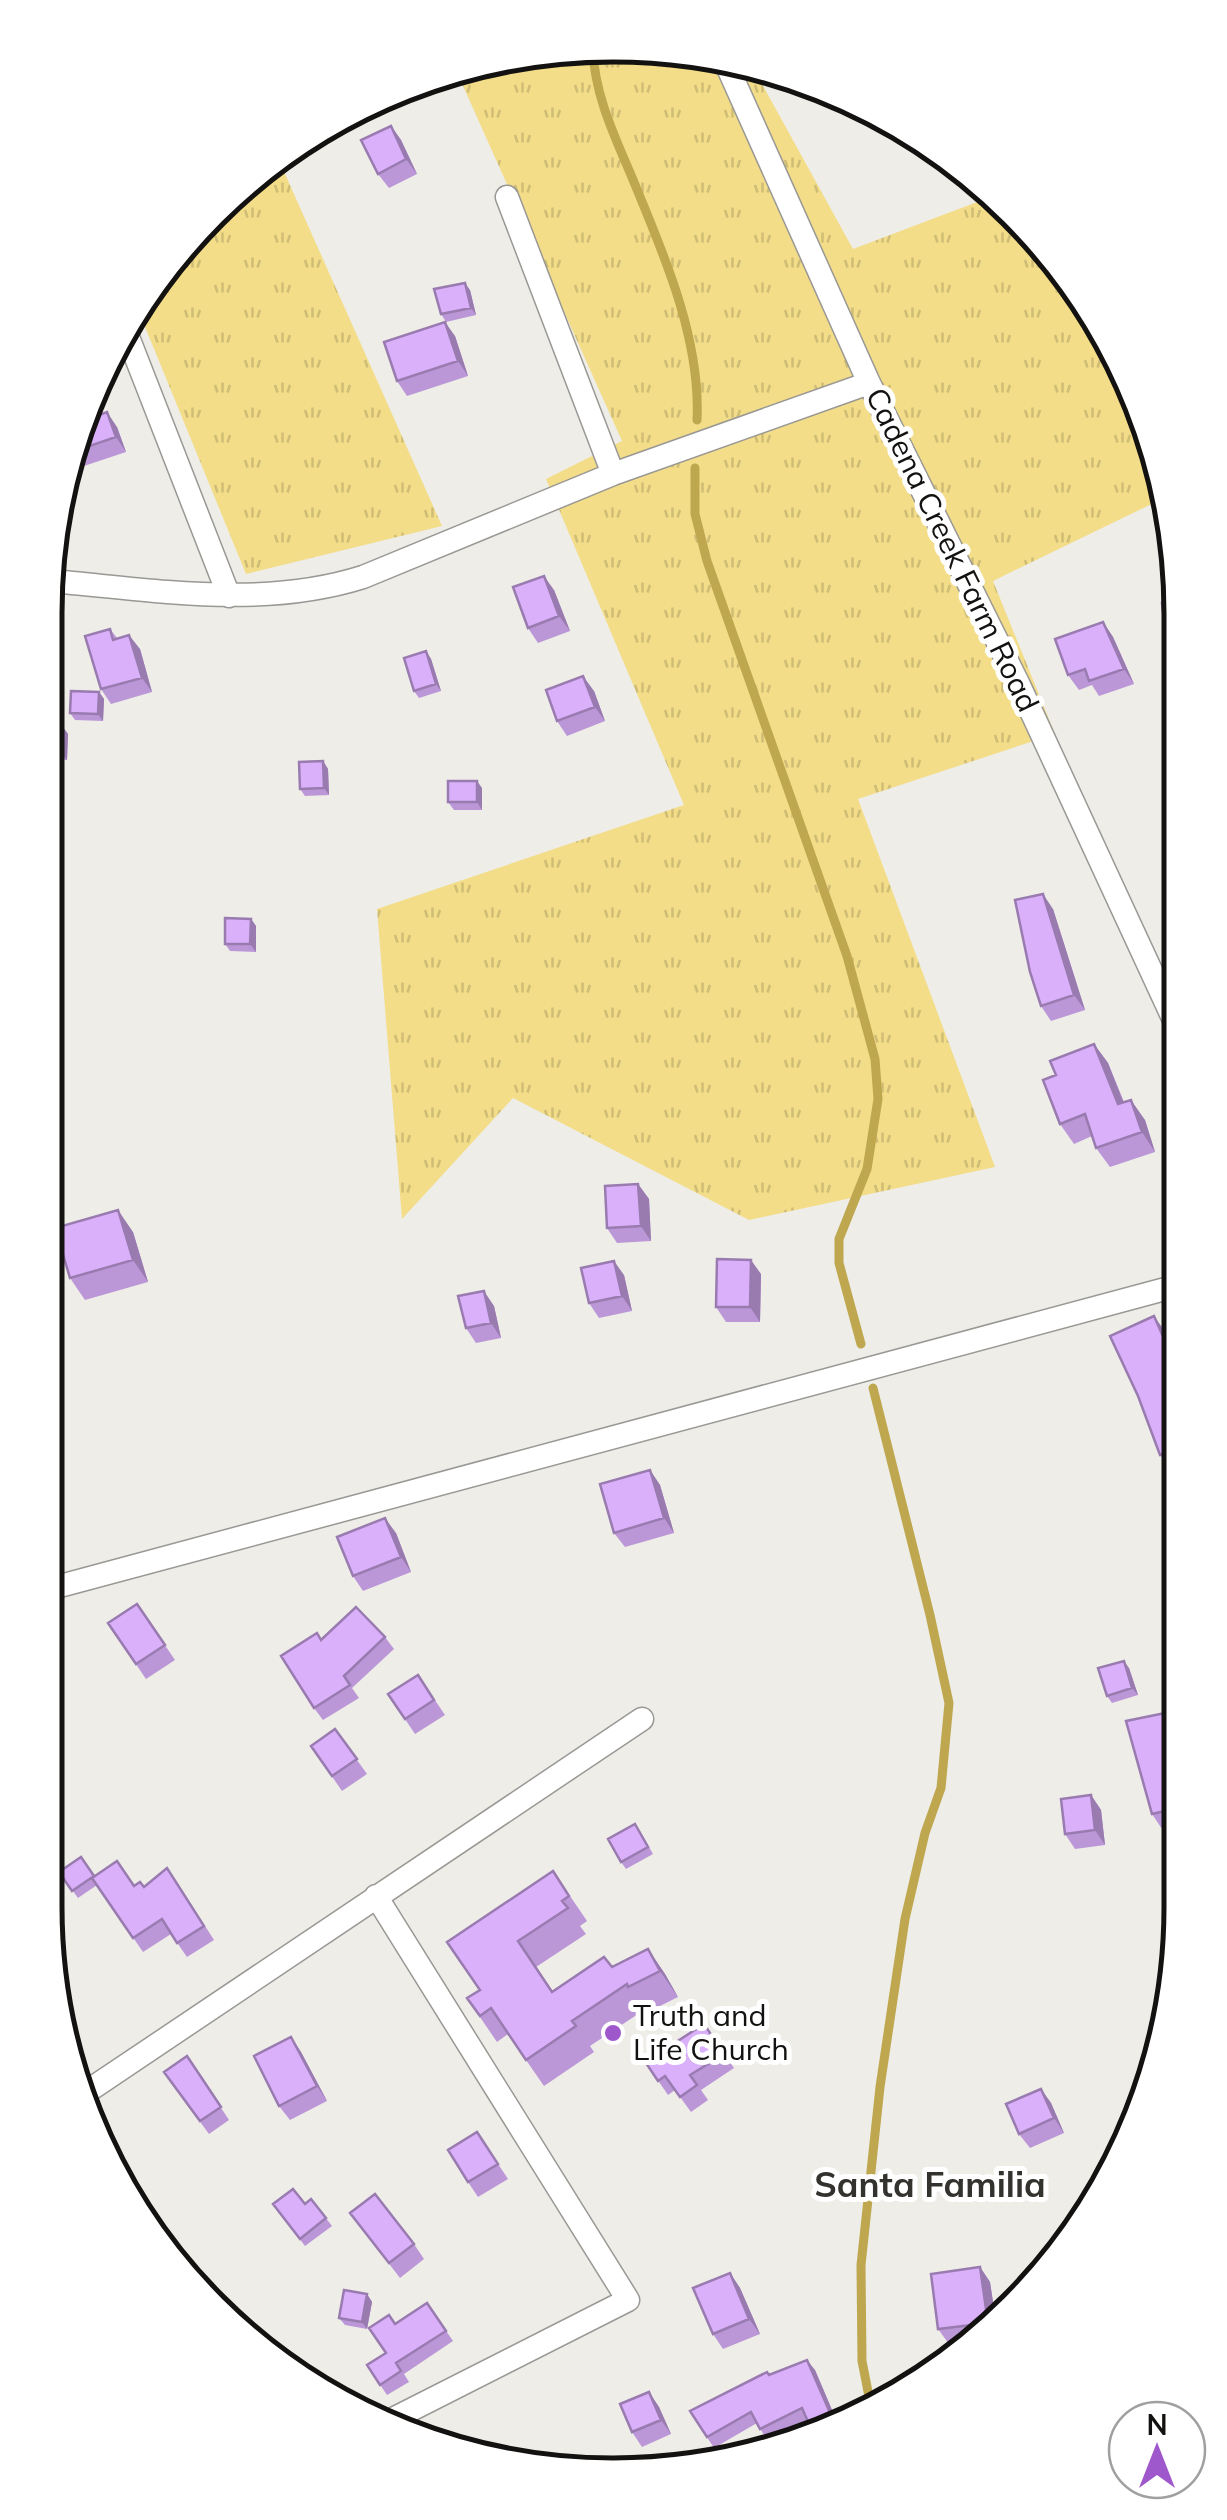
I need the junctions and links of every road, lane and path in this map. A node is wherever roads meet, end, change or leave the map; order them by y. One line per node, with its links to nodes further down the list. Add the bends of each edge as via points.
1 (731, 75): 4 (street, Cadena Creek Farm Road)
2 (506, 197): 5 (street)
3 (132, 346): 7 (street)
4 (869, 383): 5 (street); 8 (street, Cadena Creek Farm Road)
5 (612, 474): 7 (street, via 330,588)
6 (64, 582): 7 (street)
7 (228, 596)
8 (1164, 999)
9 (1164, 1289): 10 (street)
10 (62, 1585)
11 (642, 1719): 12 (street)
12 (376, 1896): 13 (street); 14 (street, via 628,2300)
13 (93, 2087)
14 (401, 2415)

